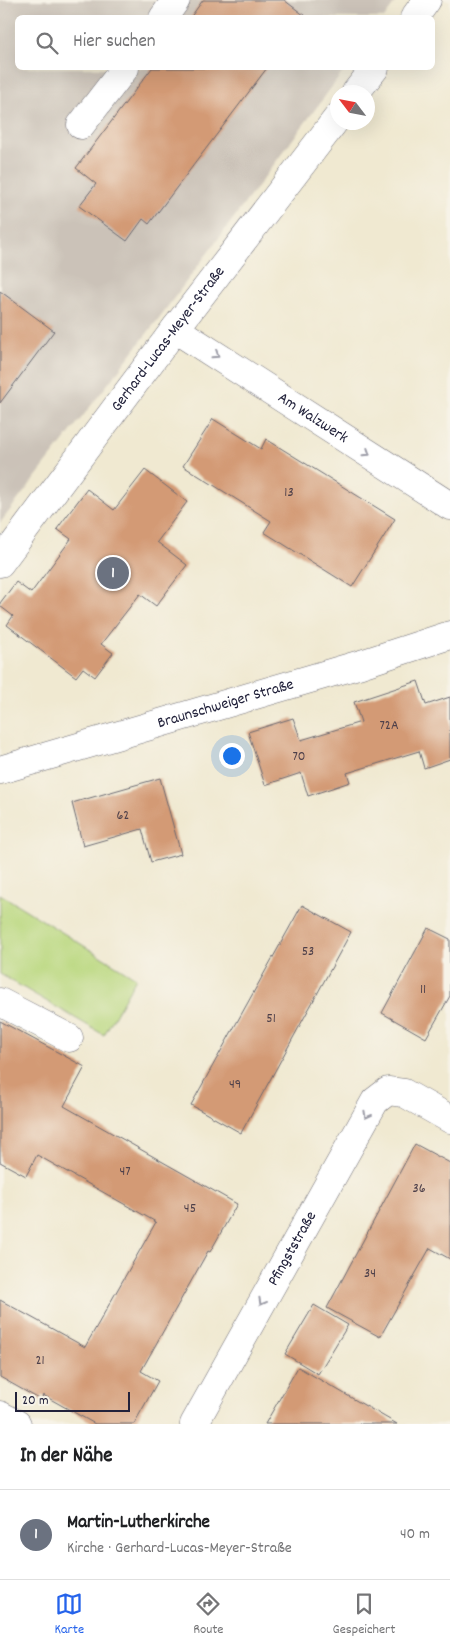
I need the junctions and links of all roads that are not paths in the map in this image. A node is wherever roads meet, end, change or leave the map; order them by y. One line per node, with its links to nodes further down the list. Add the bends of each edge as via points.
1 (176, 0): 3 (street)
2 (427, 0): 4 (street)
3 (165, 15)
4 (416, 15)
5 (123, 70): 8 (street)
6 (374, 70): 7 (street)
7 (362, 85)
8 (81, 125)
9 (330, 127): 10 (street, Gerhard-Lucas-Meyer-Straße)
10 (175, 329): 11 (street, Am Walzwerk, one-way to 11); 12 (street, Gerhard-Lucas-Meyer-Straße)
11 (450, 506)
12 (0, 563)
13 (450, 635): 14 (street, Braunschweiger Straße)
14 (0, 770)
15 (0, 1002): 16 (street)
16 (70, 1038)
17 (450, 1119): 20 (street, Pfingststraße, one-way to 20, via 404,1094 388,1091 375,1100)
18 (0, 1415): 19 (street)
19 (17, 1424)
20 (194, 1424)

